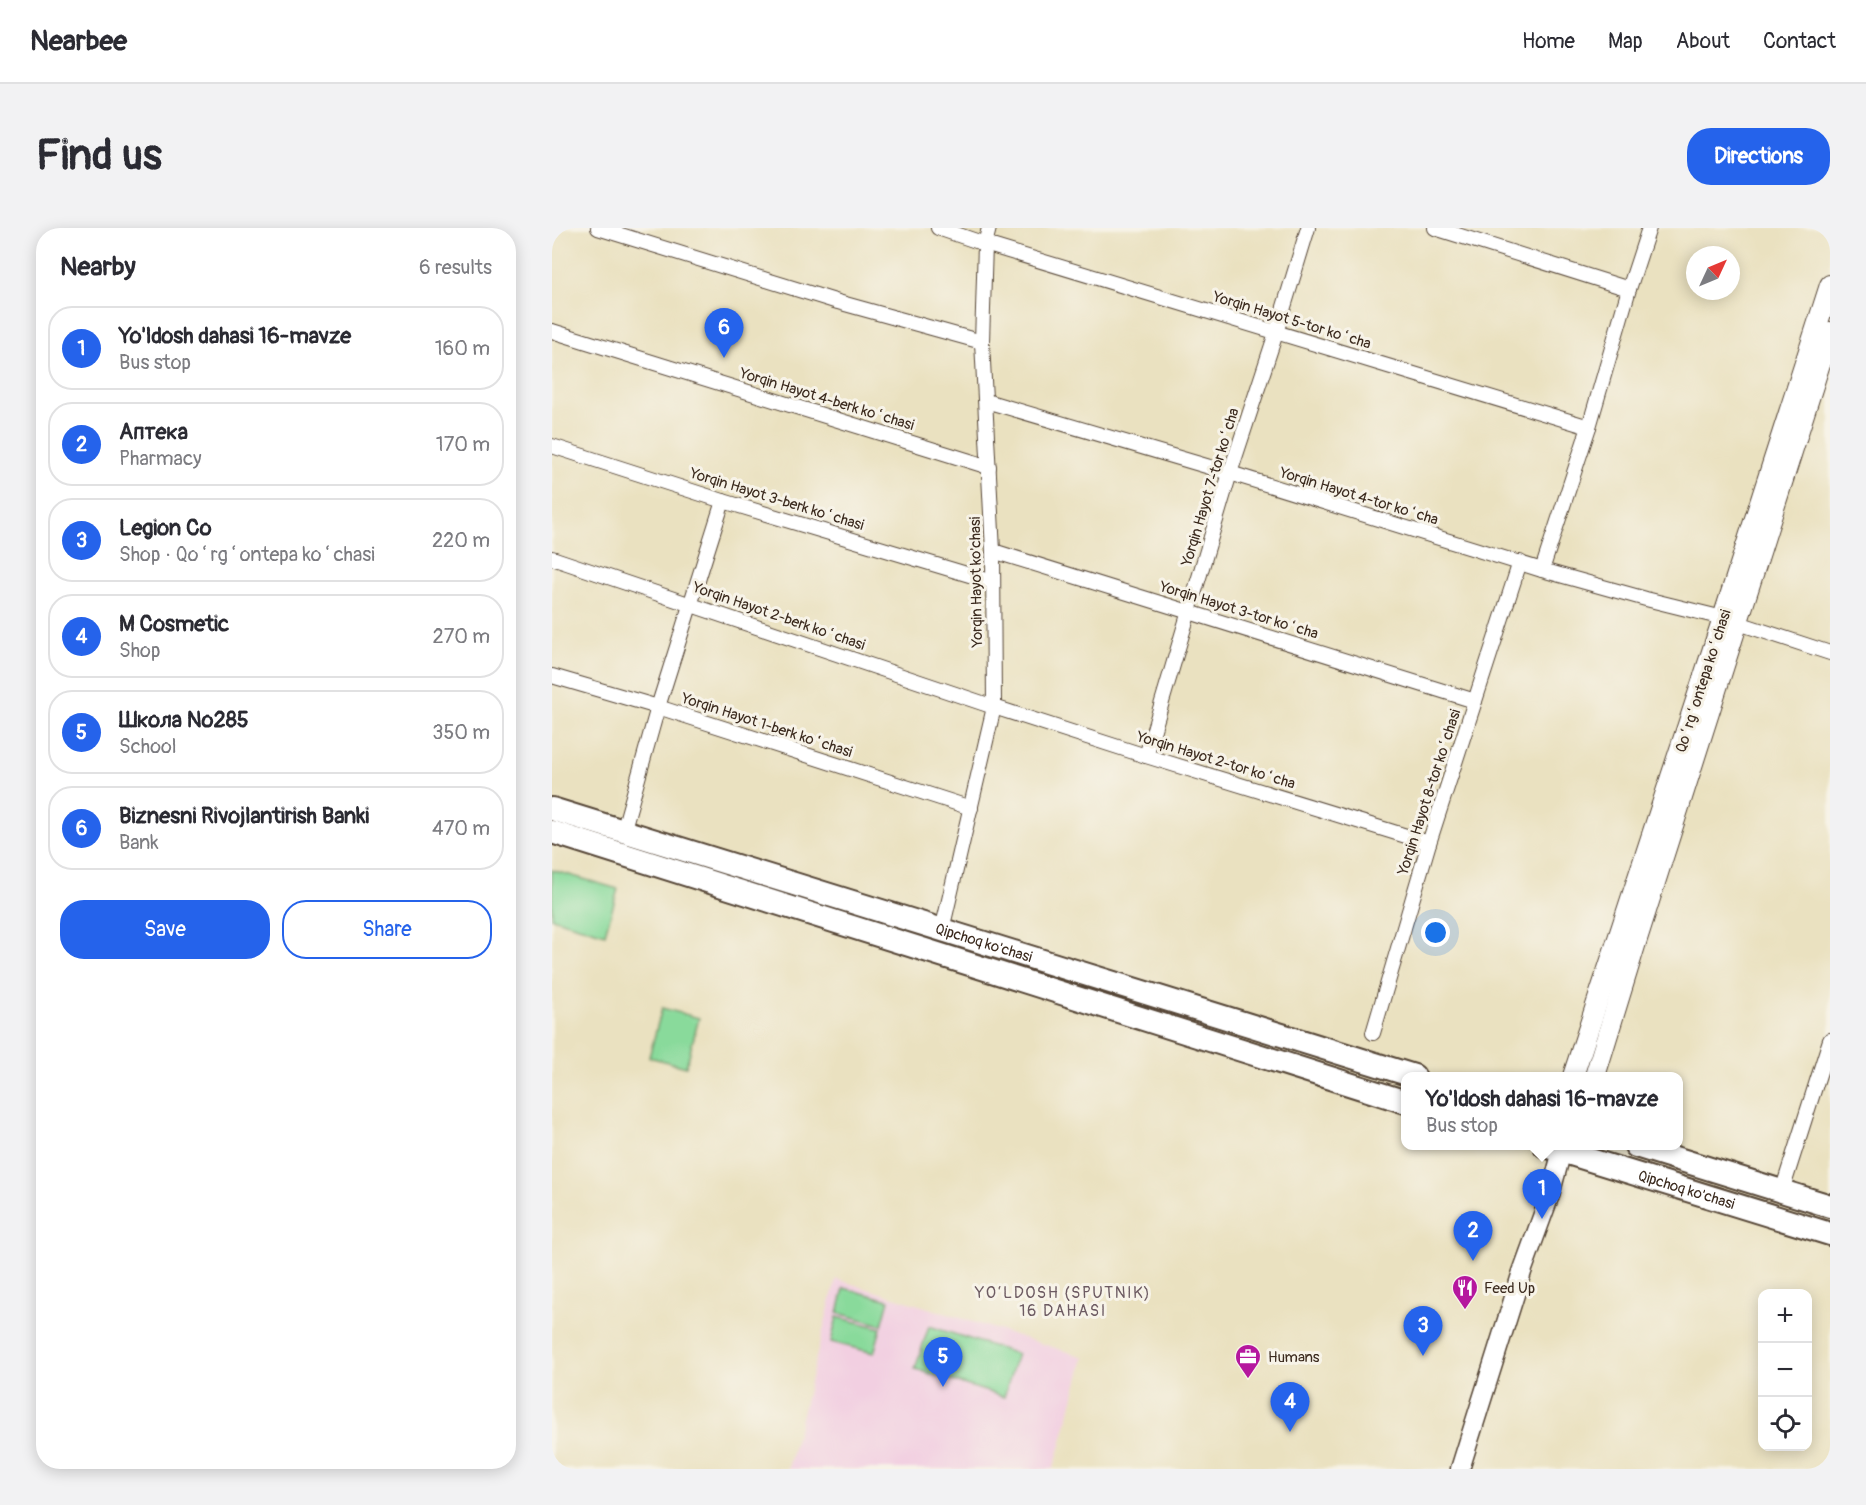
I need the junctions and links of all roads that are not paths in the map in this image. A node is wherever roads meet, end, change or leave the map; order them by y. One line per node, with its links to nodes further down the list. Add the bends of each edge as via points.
1 (598, 228): 13 (street)
2 (938, 228): 7 (street, Yorqin Hayot 5-tor koʻcha)
3 (989, 228): 7 (street, Yorqin Hayot ko'chasi)
4 (1308, 228): 12 (street, Yorqin Hayot 7-tor koʻcha)
5 (1435, 228): 9 (street)
6 (1649, 228): 9 (street)
7 (985, 244): 12 (street, Yorqin Hayot 5-tor koʻcha); 13 (street, Yorqin Hayot ko'chasi)
8 (1830, 285): 27 (main road, Qoʻrgʻontepa koʻchasi)
9 (1629, 289): 15 (street)
10 (552, 331): 17 (street, Yorqin Hayot 4-berk koʻchasi)
11 (1830, 332): 27 (main road, Qoʻrgʻontepa koʻchasi)
12 (1276, 333): 15 (street, Yorqin Hayot 5-tor koʻcha); 18 (street, Yorqin Hayot 7-tor koʻcha)
13 (982, 342): 14 (street, Yorqin Hayot ko'chasi)
14 (986, 401): 17 (street, Yorqin Hayot ko'chasi); 18 (street, Yorqin Hayot 4-tor koʻcha)
15 (1589, 427): 23 (street)
16 (552, 446): 19 (street, Yorqin Hayot 3-berk koʻchasi)
17 (988, 467): 20 (street, Yorqin Hayot ko'chasi)
18 (1230, 473): 22 (street, Yorqin Hayot 4-tor koʻcha); 26 (street, Yorqin Hayot 7-tor koʻcha)
19 (723, 501): 24 (street, Yorqin Hayot 3-berk koʻchasi); 25 (street)
20 (993, 551): 24 (street, Yorqin Hayot ko'chasi); 26 (street, Yorqin Hayot 3-tor koʻcha)
21 (552, 558): 25 (street, Yorqin Hayot 2-berk koʻchasi)
22 (1520, 562): 23 (street, Yorqin Hayot 4-tor koʻcha); 30 (street, Yorqin Hayot 8-tor koʻchasi)
23 (1542, 570): 27 (street, Yorqin Hayot 4-tor koʻcha)
24 (993, 582): 32 (street, Yorqin Hayot ko'chasi)
25 (690, 603): 31 (street); 32 (street, Yorqin Hayot 2-berk koʻchasi)
26 (1189, 612): 30 (street, Yorqin Hayot 3-tor koʻcha); 33 (street, Yorqin Hayot 7-tor koʻcha)
27 (1730, 621): 28 (street, Yorqin Hayot 4-tor koʻcha); 43 (main road, Qoʻrgʻontepa koʻchasi); 44 (main road, Qoʻrgʻontepa koʻchasi)
28 (1830, 653)
29 (552, 676): 31 (street, Yorqin Hayot 1-berk koʻchasi)
30 (1475, 701): 37 (street, Yorqin Hayot 8-tor koʻchasi)
31 (658, 707): 34 (street, Yorqin Hayot 1-berk koʻchasi); 36 (street)
32 (994, 707): 33 (street, Yorqin Hayot 2-tor koʻcha); 34 (street, Yorqin Hayot ko'chasi)
33 (1146, 756): 37 (street, Yorqin Hayot 2-tor koʻcha)
34 (971, 808): 40 (street, Yorqin Hayot ko'chasi)
35 (559, 823): 36 (main road, Qipchoq ko'chasi); 39 (main road, Qipchoq ko'chasi)
36 (623, 832): 38 (main road, Qipchoq ko'chasi)
37 (1429, 843): 41 (street, Yorqin Hayot 8-tor koʻchasi)
38 (770, 877): 39 (main road, via 773,889); 40 (main road, Qipchoq ko'chasi)
39 (764, 899): 46 (main road, Qipchoq ko'chasi)
40 (942, 930): 45 (main road, Qipchoq ko'chasi)
41 (1373, 1033)
42 (1830, 1040): 50 (street)
43 (1575, 1072)
44 (1597, 1072)
45 (1401, 1073)
46 (1401, 1099)
47 (1558, 1150): 53 (street, via 1550,1195)
48 (1568, 1150): 52 (main road, Qipchoq ko'chasi)
49 (1649, 1150): 50 (main road, Qipchoq ko'chasi)
50 (1782, 1191): 51 (main road, Qipchoq ko'chasi)
51 (1830, 1206)
52 (1830, 1234)
53 (1460, 1469)

